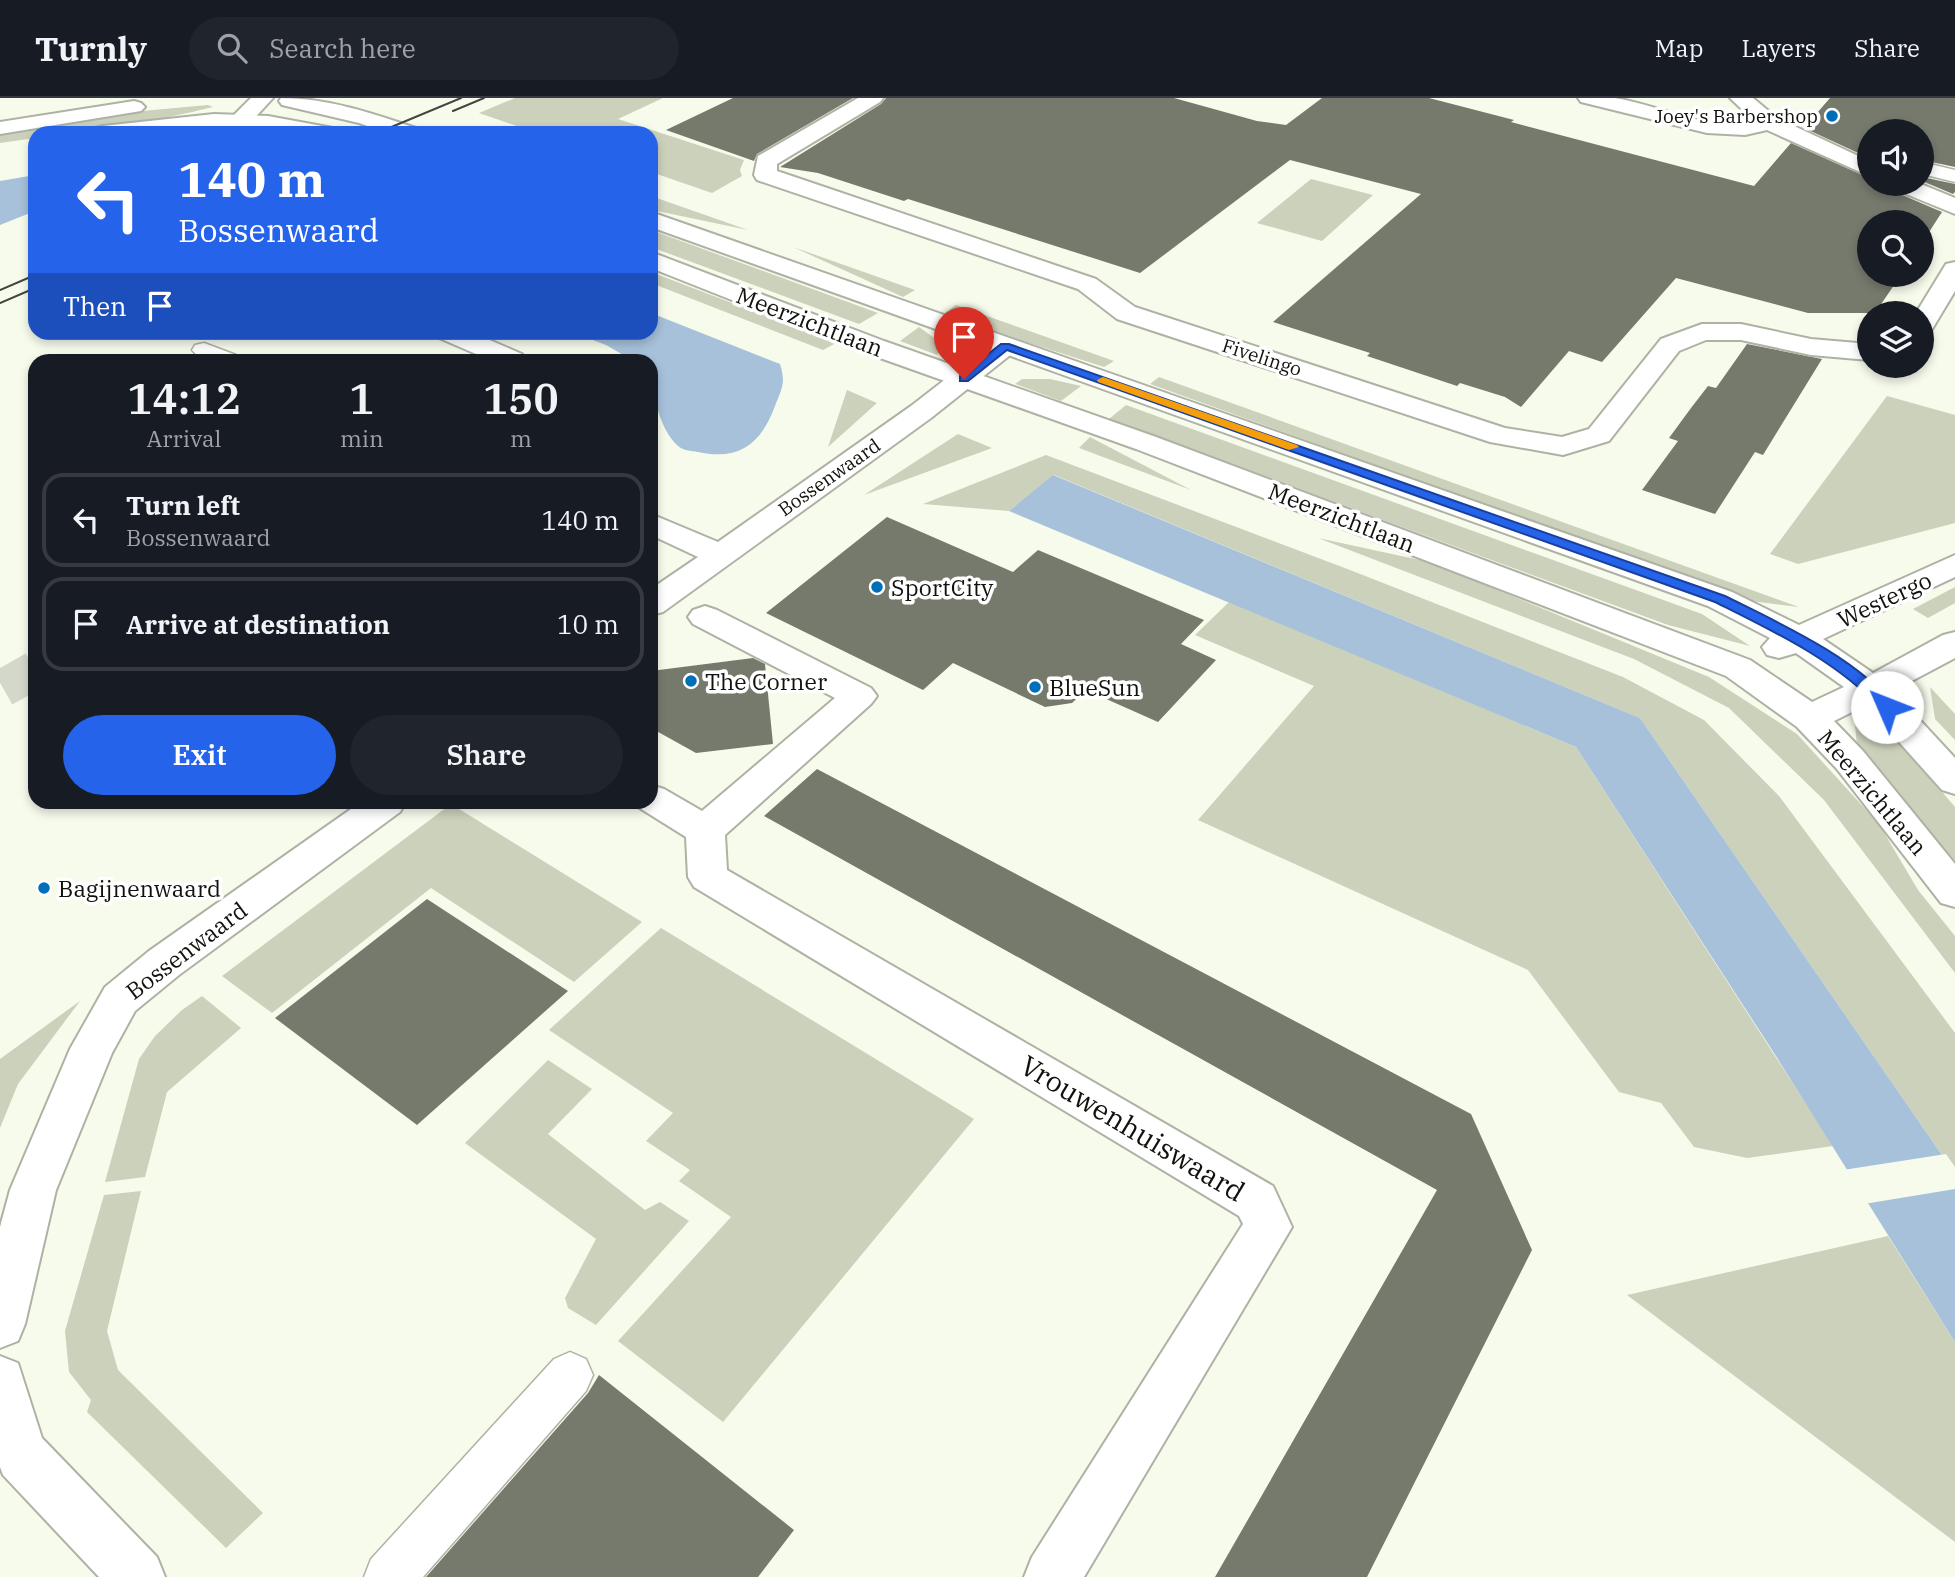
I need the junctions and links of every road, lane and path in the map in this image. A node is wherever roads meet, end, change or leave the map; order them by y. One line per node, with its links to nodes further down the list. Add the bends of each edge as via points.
1 (264, 98): 6 (street); 11 (street, via 316,105)
2 (873, 98): 27 (street, Fivelingo, via 766,161 765,176 1087,284 1126,313 1500,436 1563,446 1599,435 1671,345 1702,332 1741,332 1811,347)
3 (1588, 98): 7 (street, via 1707,127 1745,129)
4 (1740, 98): 7 (street)
5 (149, 105): 8 (street)
6 (241, 119): 9 (street); 10 (street)
7 (1769, 123): 15 (street)
8 (38, 126)
9 (155, 126)
10 (297, 126)
11 (385, 126)
12 (28, 128): 13 (street)
13 (1, 133): 14 (street)
14 (28, 141)
15 (1857, 163)
16 (1934, 171): 17 (lane)
17 (1955, 176)
18 (1930, 196): 19 (street)
19 (1955, 207)
20 (658, 222): 25 (street, Meerzichtlaan)
21 (658, 262): 30 (street, Meerzichtlaan)
22 (1955, 269): 23 (street)
23 (1934, 305)
24 (466, 340): 29 (street)
25 (1005, 346): 30 (street, Bossenwaard); 38 (street, Meerzichtlaan, via 1720,599)
26 (204, 349): 28 (lane)
27 (1857, 351)
28 (214, 354)
29 (498, 354)
30 (964, 379): 32 (street, Bossenwaard); 40 (street, Meerzichtlaan, via 1146,443)
31 (658, 526): 32 (street)
32 (720, 555): 35 (street, Bossenwaard)
33 (1955, 565): 38 (street, Westergo)
34 (658, 571): 35 (street)
35 (682, 582): 36 (street, Bossenwaard)
36 (658, 600)
37 (705, 617): 46 (street, via 859,696)
38 (1798, 638): 40 (street, Westergo); 41 (street, Meerzichtlaan)
39 (1955, 643): 41 (street)
40 (1738, 668): 42 (street, Meerzichtlaan)
41 (1870, 688): 42 (street); 43 (street, Meerzichtlaan)
42 (1810, 718): 47 (street, Meerzichtlaan, via 1850,760)
43 (1955, 781)
44 (658, 802): 46 (street)
45 (377, 809): 48 (street, Bossenwaard, via 120,999)
46 (705, 830): 54 (street, Vrouwenhuiswaard, via 708,877 1256,1201 1268,1227)
47 (1955, 892)
48 (16, 1193): 49 (street, Bossenwaard)
49 (0, 1324)
50 (570, 1375): 53 (lane)
51 (0, 1381): 52 (street, via 22,1456)
52 (137, 1577)
53 (389, 1577)
54 (1052, 1577)

